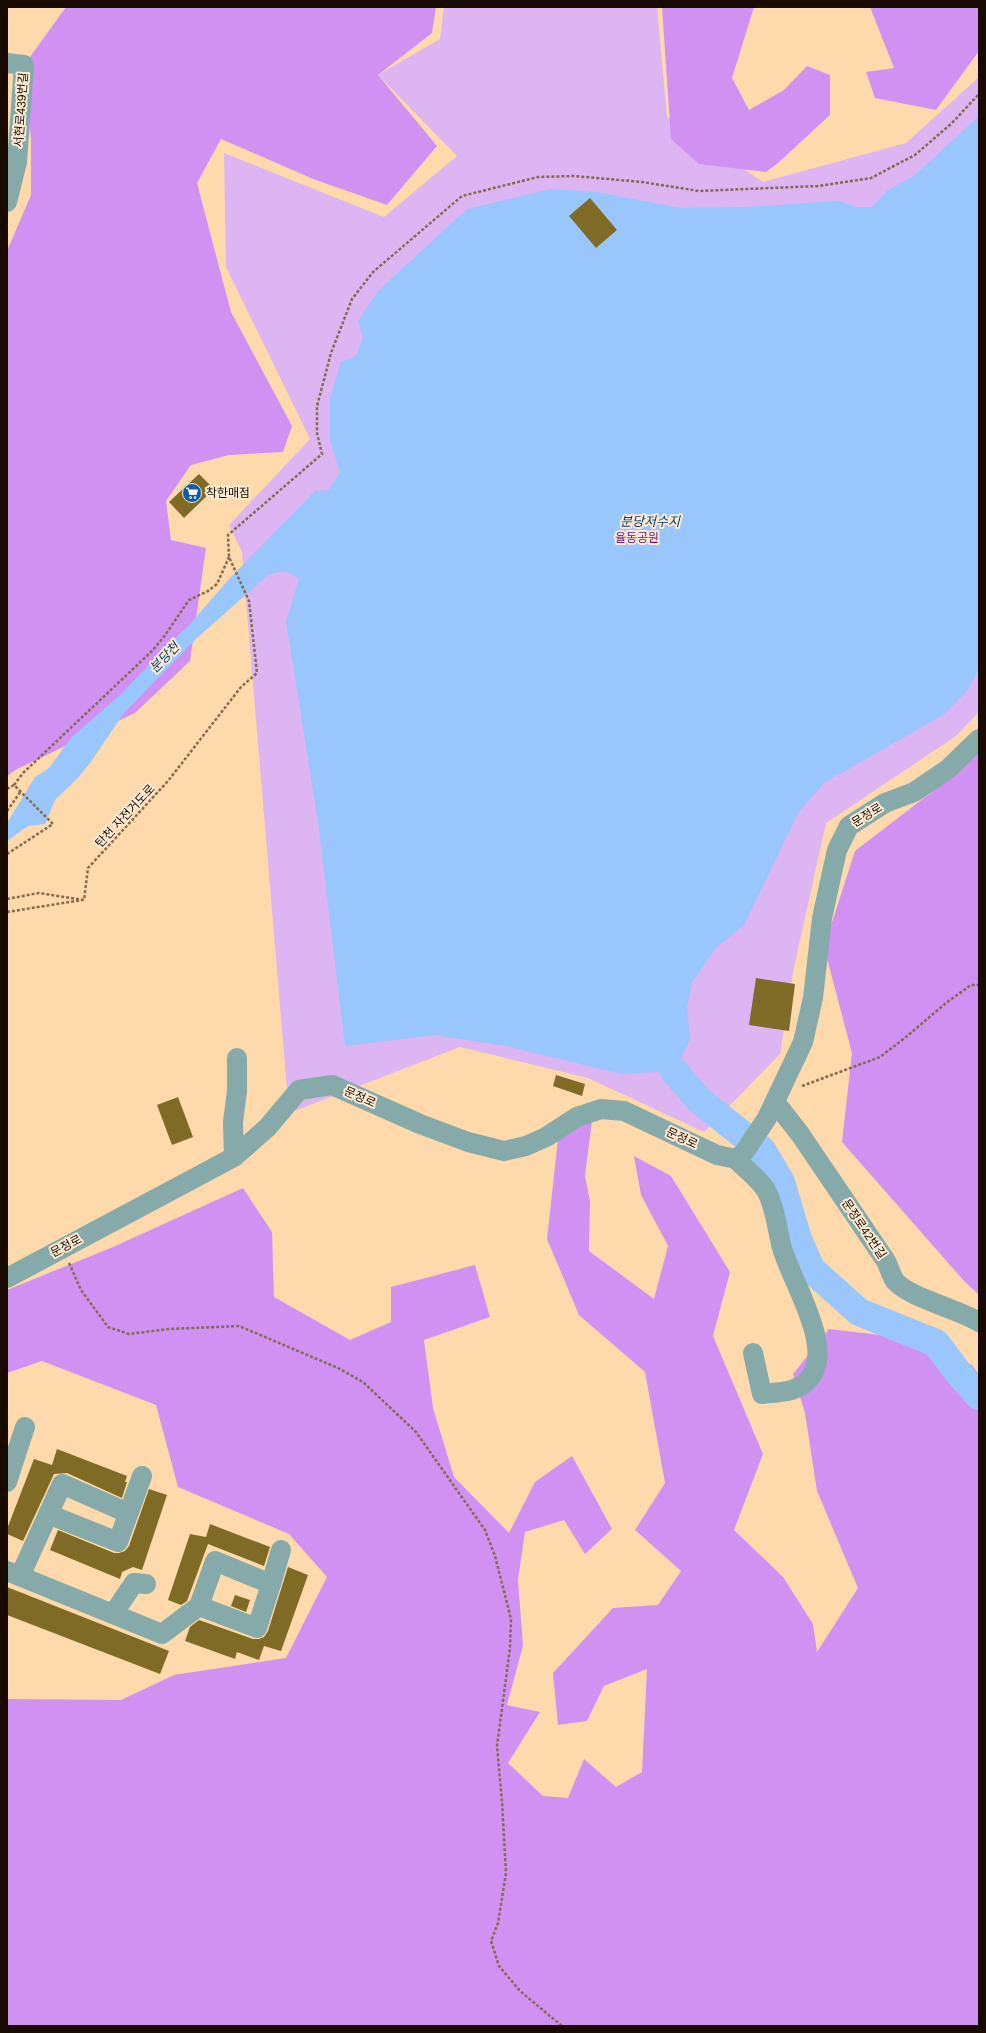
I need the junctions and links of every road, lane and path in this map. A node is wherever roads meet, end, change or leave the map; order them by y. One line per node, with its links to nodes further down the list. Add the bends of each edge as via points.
1 (15, 64): 3 (street, 서현로439번길)
2 (979, 94): 5 (path, via 952,123 915,155 871,178 820,186 699,191 642,182 574,176 538,176 462,196 373,272 352,299 331,353 317,406 317,433 322,454 228,535)
3 (12, 161): 4 (street, 서현로439번길)
4 (7, 202)
5 (229, 557): 7 (path, via 217,584 189,600 151,652); 13 (path, 탄천 자전거도로, via 249,601 257,673 241,688 168,781 88,868)
6 (979, 740): 17 (street, 문정로, via 948,769 914,792 885,804 849,826 837,850 822,918 812,998 803,1042)
7 (14, 785): 8 (path); 9 (path)
8 (7, 788)
9 (21, 791): 10 (path); 11 (path, via 53,824)
10 (7, 811)
11 (7, 854)
12 (7, 899): 13 (path, via 39,893)
13 (84, 900): 14 (path)
14 (7, 912)
15 (979, 985): 17 (path, via 971,985 946,1002 880,1057)
16 (237, 1058): 19 (street, via 237,1091 232,1122)
17 (774, 1105): 18 (street, 문정로); 22 (street, 문정로42번길, via 800,1134 886,1261 895,1280 908,1291)
18 (739, 1156): 19 (street, 문정로, via 717,1155 624,1111 601,1109 577,1117 546,1137 526,1146 504,1151 468,1142 420,1124 332,1085 299,1090 267,1128); 23 (street, via 766,1190 774,1209 782,1249 816,1332 817,1362 808,1380 792,1390 762,1394)
19 (234, 1157): 20 (street, 문정로)
20 (63, 1248): 21 (street, 문정로); 35 (path, via 81,1290 108,1327 129,1334 169,1329 239,1326 338,1368 363,1382 416,1432 485,1530 495,1556 511,1620 510,1648 497,1746 506,1873 498,1923 491,1941 499,1966 516,1986)
21 (7, 1278)
22 (979, 1322)
23 (753, 1353)
24 (25, 1427): 26 (street)
25 (142, 1476): 27 (street)
26 (7, 1482)
27 (128, 1513): 28 (street, via 62,1484); 28 (street, via 118,1542)
28 (48, 1514): 30 (street)
29 (281, 1550): 32 (street)
30 (14, 1574): 34 (street)
31 (146, 1584): 34 (street, via 134,1583)
32 (271, 1584): 33 (street, via 257,1628); 33 (street, via 215,1561)
33 (199, 1606): 34 (street, via 162,1634)
34 (113, 1614)
35 (562, 2026)

